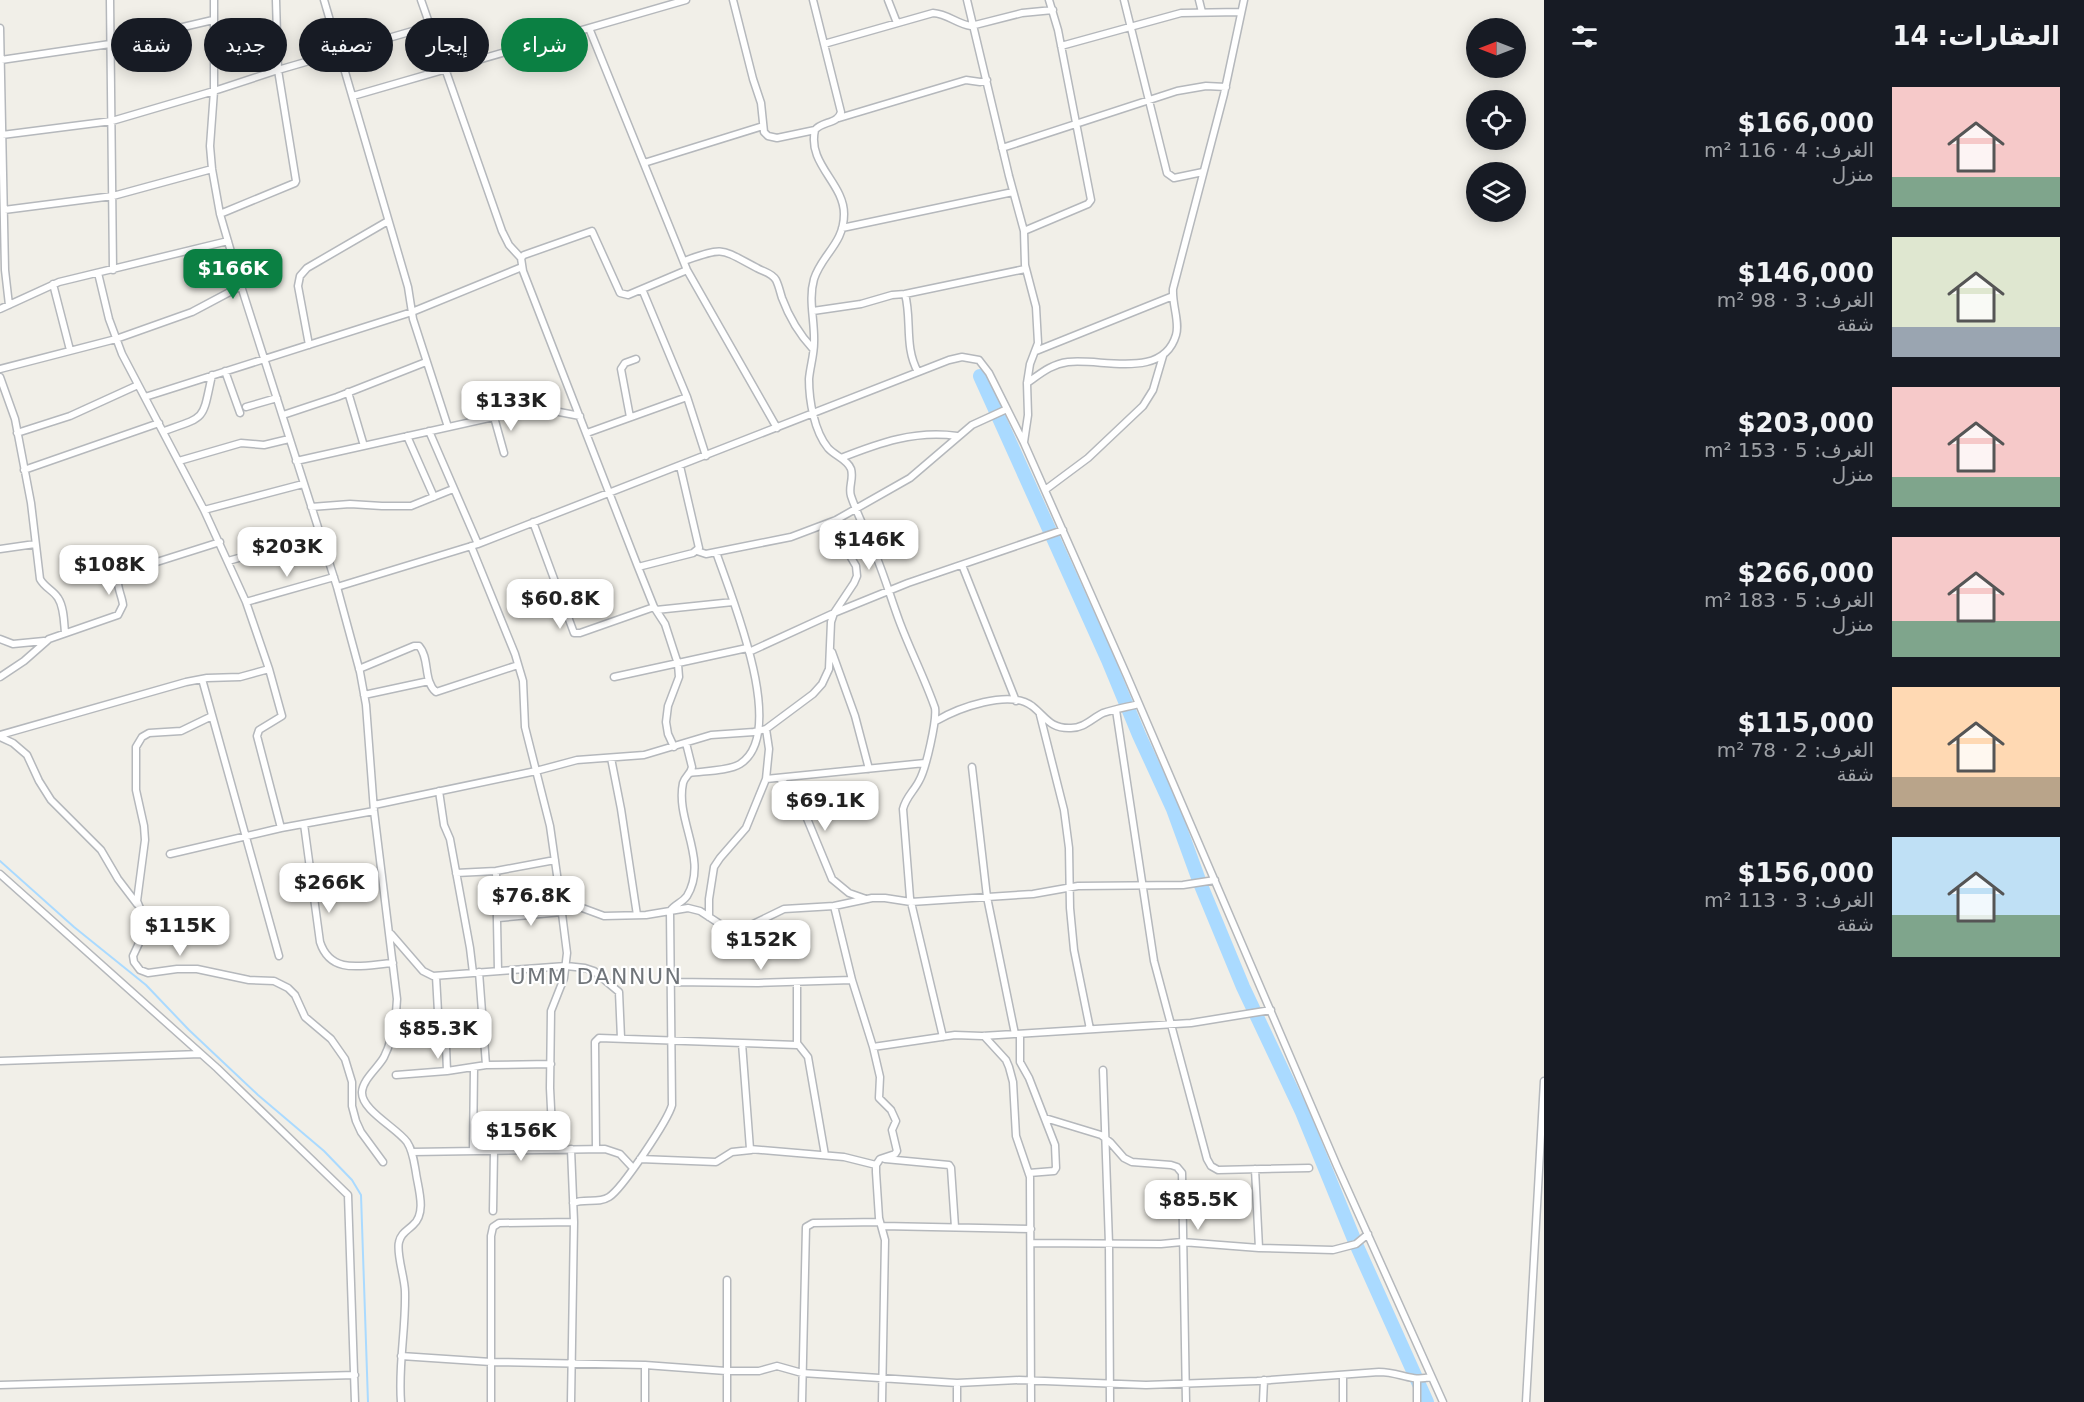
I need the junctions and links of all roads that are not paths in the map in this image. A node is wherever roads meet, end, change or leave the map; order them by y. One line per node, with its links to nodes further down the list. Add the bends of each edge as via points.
1 (110, 0): 29 (street)
2 (214, 0): 19 (street)
3 (276, 0): 20 (street)
4 (324, 0): 21 (street)
5 (421, 0): 22 (street)
6 (686, 0): 15 (street)
7 (733, 0): 48 (street, via 761,103)
8 (813, 0): 30 (street)
9 (888, 0): 24 (street)
10 (968, 0): 25 (street)
11 (1049, 0): 16 (street)
12 (1124, 0): 26 (street)
13 (1199, 0): 17 (street)
14 (1244, 0): 18 (street)
15 (674, 2): 28 (street)
16 (1053, 10): 25 (street, via 1023,13); 31 (street)
17 (1202, 12): 18 (street); 26 (street, via 1181,13)
18 (1242, 12): 41 (street)
19 (213, 18)
20 (277, 18)
21 (329, 18)
22 (427, 18)
23 (204, 22): 29 (street)
24 (897, 23): 25 (street, via 938,13); 30 (street)
25 (974, 26): 40 (street)
26 (1131, 27): 31 (street); 44 (street)
27 (0, 28): 33 (street)
28 (589, 28): 32 (street); 52 (street)
29 (110, 44): 33 (street); 46 (street)
30 (824, 44): 45 (street, via 841,111)
31 (1061, 46): 47 (street)
32 (489, 57)
33 (1, 60): 50 (street)
34 (214, 72): 42 (street)
35 (269, 72): 42 (street)
36 (279, 72): 59 (street, via 297,181)
37 (345, 72): 43 (street)
38 (438, 72): 43 (street)
39 (446, 72): 64 (street, via 502,231)
40 (987, 80): 45 (street, via 966,80); 51 (street)
41 (1226, 87): 44 (street, via 1196,87); 54 (street)
42 (214, 91): 46 (street); 53 (street)
43 (353, 96): 60 (street)
44 (1150, 100): 47 (street); 54 (street, via 1168,175 1177,178)
45 (838, 118): 49 (street)
46 (112, 121): 50 (street); 57 (street)
47 (1077, 124): 51 (street); 62 (street, via 1091,202)
48 (763, 126): 49 (street, via 765,134 774,138); 52 (street)
49 (815, 130): 61 (street, via 819,163 844,208)
50 (2, 135): 55 (street)
51 (1002, 148): 56 (street)
52 (644, 163): 65 (street)
53 (212, 169): 57 (street); 59 (street)
54 (1203, 172): 75 (street)
55 (2, 184): 58 (street)
56 (1013, 192): 61 (street); 62 (street)
57 (113, 196): 58 (street); 68 (street)
58 (4, 210): 76 (street)
59 (220, 213): 63 (street)
60 (388, 221): 79 (street); 81 (street, via 302,273 298,286)
61 (842, 228): 78 (street, via 814,280)
62 (1024, 231): 67 (street)
63 (228, 242): 68 (street); 72 (street)
64 (520, 258): 66 (street); 73 (street, via 592,231 620,293 628,295)
65 (684, 261): 69 (street); 82 (street, via 724,252 769,273 777,282 792,321)
66 (522, 267): 79 (street); 105 (street)
67 (1025, 269): 74 (street); 84 (street, via 1036,307)
68 (113, 270): 70 (street)
69 (687, 270): 73 (street); 110 (street)
70 (98, 273): 71 (street); 80 (street)
71 (53, 284): 76 (street); 83 (street)
72 (241, 286): 80 (street, via 192,312); 86 (street)
73 (642, 289): 98 (street)
74 (905, 294): 78 (street); 91 (street, via 908,340)
75 (1173, 296): 84 (street); 85 (street, via 1177,333)
76 (9, 305): 77 (street)
77 (0, 309)
78 (813, 311): 82 (street)
79 (412, 312): 81 (street); 88 (street)
80 (116, 339): 83 (street); 95 (street)
81 (309, 345): 86 (street)
82 (813, 349): 103 (street, via 809,379)
83 (70, 350): 89 (street)
84 (1036, 351): 94 (street)
85 (1163, 356): 94 (street, via 1149,362 1124,364 1060,364 1045,369); 129 (street, via 1153,390 1143,406 1088,458)
86 (264, 359): 90 (street); 99 (street)
87 (636, 359): 107 (street, via 625,363 620,372)
88 (426, 362): 96 (street); 109 (street)
89 (0, 369)
90 (225, 372): 92 (street); 102 (street)
91 (918, 372): 101 (street, via 962,357 979,360); 103 (street)
92 (212, 375): 97 (street); 111 (street, via 202,415)
93 (0, 376): 113 (street)
94 (1027, 383): 118 (street)
95 (138, 385): 97 (street); 113 (street, via 79,412)
96 (348, 392): 104 (street); 119 (street)
97 (145, 397): 108 (street)
98 (687, 397): 107 (street); 121 (street)
99 (278, 398): 100 (street); 104 (street)
100 (246, 407)
101 (1007, 409): 116 (street, via 980,420); 118 (street)
102 (240, 413)
103 (813, 414): 110 (street); 122 (street, via 825,444)
104 (283, 415): 117 (street)
105 (580, 416): 106 (street, via 532,410); 114 (street)
106 (494, 417): 109 (street); 120 (street)
107 (630, 417): 114 (street)
108 (159, 423): 111 (street); 126 (street)
109 (448, 427): 112 (street)
110 (777, 428): 121 (street)
111 (164, 431): 123 (street)
112 (429, 431): 115 (street); 128 (street)
113 (17, 433): 126 (street)
114 (587, 433): 130 (street)
115 (407, 436): 119 (street); 131 (street)
116 (957, 436): 122 (street, via 907,436); 133 (street, via 910,478)
117 (289, 439): 123 (street, via 264,445 241,443); 124 (street)
118 (1024, 443): 129 (street)
119 (364, 446): 124 (street)
120 (504, 453)
121 (706, 456): 125 (street)
122 (841, 458): 133 (street, via 851,471 850,492)
123 (179, 461): 134 (street)
124 (296, 461): 127 (street)
125 (681, 466): 130 (street); 144 (street)
126 (24, 470): 140 (street)
127 (303, 484): 132 (street); 134 (street)
128 (453, 489): 131 (street); 141 (street)
129 (1045, 490): 137 (street)
130 (609, 493): 136 (street); 148 (street)
131 (434, 497): 132 (street, via 403,507)
132 (311, 507): 138 (street)
133 (856, 507): 135 (street); 151 (street)
134 (204, 510): 139 (street)
135 (836, 520): 145 (street, via 791,537); 155 (street, via 837,535 857,573)
136 (533, 522): 141 (street); 154 (street, via 574,633)
137 (1063, 530): 147 (street); 171 (street)
138 (320, 535): 146 (street); 149 (street)
139 (220, 542): 146 (street); 156 (street, via 122,573 117,582 123,605 118,615)
140 (35, 544): 143 (street); 156 (street, via 40,579 59,599)
141 (478, 544): 142 (street)
142 (471, 546): 150 (street); 162 (street)
143 (0, 549)
144 (697, 551): 145 (street); 148 (street)
145 (716, 552): 153 (street)
146 (228, 561): 152 (street)
147 (962, 565): 151 (street); 170 (street)
148 (638, 567): 154 (street)
149 (334, 577): 150 (street); 152 (street)
150 (337, 587): 164 (street)
151 (888, 590): 155 (street); 175 (street, via 934,704)
152 (246, 602): 163 (street)
153 (733, 603): 154 (street); 160 (street)
154 (655, 609): 161 (street, via 665,624)
155 (834, 613): 159 (street); 160 (street)
156 (65, 633): 158 (street)
157 (0, 639): 158 (street, via 13,644)
158 (44, 641): 165 (street)
159 (830, 649): 176 (street, via 828,674 818,690); 183 (street, via 855,716)
160 (748, 650): 161 (street); 176 (street)
161 (678, 664): 166 (street); 179 (street, via 679,677 666,722)
162 (518, 665): 168 (street, via 436,692); 184 (street, via 525,689 525,727)
163 (269, 669): 167 (street, via 240,677); 191 (street, via 282,716 259,730 257,736)
164 (359, 669): 168 (street, via 416,646 423,651); 169 (street)
165 (0, 677)
166 (614, 677)
167 (202, 679): 174 (street); 177 (street)
168 (429, 681): 169 (street)
169 (364, 695): 189 (street)
170 (1016, 701): 173 (street, via 1030,705); 175 (street, via 976,703)
171 (1139, 704): 172 (street); 198 (street)
172 (1116, 710): 173 (street, via 1073,728 1053,725); 199 (street)
173 (1040, 715): 200 (street, via 1064,810)
174 (212, 716): 192 (street); 204 (street, via 181,731 149,733 136,747 136,790 145,840)
175 (936, 721): 181 (street)
176 (763, 730): 178 (street, via 722,733); 185 (street, via 752,752 740,764); 187 (street, via 770,749)
177 (0, 736): 204 (street, via 23,750 51,800 101,850)
178 (686, 743): 179 (street); 185 (street, via 693,767)
179 (674, 747): 180 (street)
180 (611, 758): 184 (street, via 577,760); 208 (street)
181 (925, 763): 183 (street); 203 (street, via 921,779 903,809)
182 (972, 767): 201 (street)
183 (869, 769): 186 (street)
184 (536, 771): 188 (street); 194 (street)
185 (690, 773): 207 (street, via 683,781 682,800 695,872 686,897)
186 (779, 778): 187 (street); 202 (street, via 801,804 832,879 849,893)
187 (766, 779): 209 (street, via 746,828 714,867)
188 (439, 791): 189 (street); 196 (street)
189 (374, 808): 190 (street); 211 (street)
190 (304, 824): 191 (street); 213 (street, via 324,954 342,965)
191 (281, 828): 192 (street)
192 (246, 836): 193 (street); 212 (street)
193 (170, 854)
194 (555, 860): 195 (street); 206 (street)
195 (496, 871): 196 (street); 210 (street)
196 (456, 873): 216 (street)
197 (0, 874): 232 (street)
198 (1215, 880): 199 (street); 221 (street)
199 (1142, 886): 200 (street); 222 (street, via 1154,961)
200 (1070, 888): 201 (street); 223 (street, via 1075,960)
201 (987, 897): 203 (street); 224 (street)
202 (866, 899): 203 (street); 205 (street)
203 (911, 902): 226 (street)
204 (137, 904): 241 (street, via 146,925 133,956 140,970 153,973 197,969 284,985 295,995 305,1017 341,1052)
205 (834, 906): 209 (street, via 784,909 738,928 723,926); 218 (street)
206 (562, 909): 208 (street, via 578,906 604,916); 210 (street); 214 (street)
207 (670, 911): 208 (street); 209 (street, via 693,909); 219 (street)
208 (637, 915)
209 (709, 917)
210 (498, 918): 215 (street)
211 (390, 933): 213 (street); 217 (street, via 423,971)
212 (279, 956)
213 (393, 963): 242 (street, via 397,999 393,1031)
214 (566, 966): 215 (street); 227 (street, via 590,969 617,989); 234 (street, via 552,1005)
215 (498, 971): 216 (street)
216 (476, 973): 217 (street); 235 (street)
217 (436, 976): 238 (street, via 439,1030 447,1046)
218 (852, 980): 220 (street); 231 (street)
219 (671, 982): 220 (street); 228 (street)
220 (797, 983): 230 (street)
221 (1271, 1010): 222 (street); 266 (street)
222 (1170, 1024): 223 (street); 258 (street, via 1208,1162 1218,1170)
223 (1090, 1029): 224 (street)
224 (1018, 1034): 225 (street); 243 (street, via 1020,1062)
225 (984, 1036): 226 (street); 259 (street, via 1009,1067 1016,1136)
226 (943, 1037): 231 (street)
227 (621, 1038): 228 (street); 247 (street, via 600,1037 595,1042)
228 (672, 1041): 229 (street); 253 (street, via 671,1109)
229 (742, 1043): 230 (street); 248 (street)
230 (797, 1044): 252 (street, via 808,1057)
231 (873, 1047): 255 (street, via 879,1098 896,1121 892,1130 897,1151)
232 (202, 1054): 233 (street); 278 (street, via 348,1195)
233 (0, 1061)
234 (551, 1064): 235 (street); 245 (street)
235 (486, 1065): 236 (street)
236 (474, 1068): 238 (street); 249 (street)
237 (1104, 1070): 244 (street)
238 (447, 1071): 239 (street)
239 (396, 1075)
240 (1544, 1081): 305 (street)
241 (353, 1089): 242 (street); 254 (street, via 356,1121)
242 (363, 1090): 251 (street, via 366,1103 402,1136)
243 (1045, 1118): 244 (street); 259 (street, via 1055,1145 1056,1168 1051,1173)
244 (1105, 1138): 267 (street, via 1132,1162 1171,1165 1182,1173); 269 (street)
245 (553, 1149): 246 (street); 250 (street)
246 (571, 1149): 247 (street); 260 (street)
247 (596, 1149): 256 (street, via 620,1154)
248 (751, 1150): 252 (street); 253 (street, via 732,1152 716,1162)
249 (473, 1151): 250 (street); 251 (street)
250 (494, 1151): 261 (street)
251 (412, 1152): 272 (street, via 421,1208 416,1222 404,1232 399,1243 405,1290)
252 (825, 1155): 255 (street)
253 (640, 1159): 256 (street)
254 (383, 1162)
255 (878, 1162): 263 (street); 264 (street, via 949,1165)
256 (633, 1168): 260 (street, via 609,1197)
257 (1309, 1168): 258 (street)
258 (1255, 1169): 270 (street)
259 (1029, 1173): 265 (street)
260 (573, 1203): 262 (street)
261 (493, 1211)
262 (574, 1222): 273 (street, via 499,1223 493,1227); 274 (street)
263 (881, 1224): 264 (street); 277 (street, via 811,1223 806,1227); 281 (street, via 885,1240)
264 (955, 1227): 265 (street)
265 (1031, 1229): 268 (street)
266 (1368, 1234): 270 (street, via 1356,1244 1334,1250); 280 (street)
267 (1182, 1242): 269 (street); 270 (street); 287 (street)
268 (1031, 1243): 269 (street); 284 (street)
269 (1108, 1244): 286 (street)
270 (1259, 1248)
271 (727, 1280): 276 (street)
272 (401, 1356): 273 (street); 290 (street)
273 (491, 1362): 274 (street); 291 (street)
274 (571, 1363): 275 (street); 292 (street)
275 (645, 1365): 276 (street); 293 (street)
276 (726, 1371): 277 (street, via 759,1371 777,1366); 294 (street)
277 (802, 1373): 281 (street); 295 (street)
278 (355, 1375): 288 (street); 289 (street)
279 (1343, 1375): 282 (street); 283 (street, via 1392,1372); 302 (street)
280 (1431, 1377): 283 (street); 304 (street)
281 (882, 1379): 285 (street); 296 (street)
282 (1264, 1380): 287 (street); 301 (street)
283 (1417, 1380): 303 (street)
284 (1031, 1381): 285 (street); 286 (street); 298 (street)
285 (957, 1383): 297 (street)
286 (1110, 1384): 287 (street); 299 (street)
287 (1186, 1384): 300 (street)
288 (0, 1385)
289 (355, 1402)
290 (401, 1402)
291 (491, 1402)
292 (571, 1402)
293 (645, 1402)
294 (726, 1402)
295 (802, 1402)
296 (882, 1402)
297 (957, 1402)
298 (1031, 1402)
299 (1110, 1402)
300 (1186, 1402)
301 (1263, 1402)
302 (1343, 1402)
303 (1417, 1402)
304 (1443, 1402)
305 (1526, 1402)

